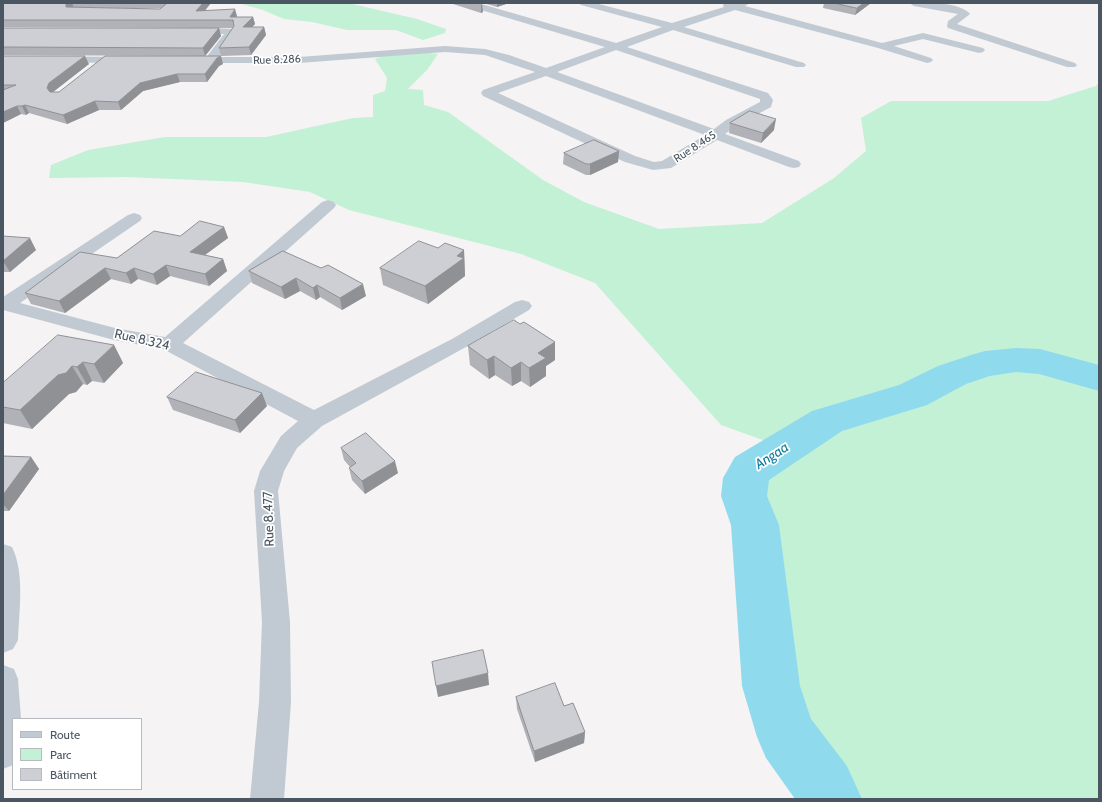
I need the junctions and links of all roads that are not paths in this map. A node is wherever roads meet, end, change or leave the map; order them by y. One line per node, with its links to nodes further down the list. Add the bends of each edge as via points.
1 (584, 3): 6 (street)
2 (721, 3): 5 (street)
3 (914, 3): 18 (street, via 958,10 964,14 952,23 952,26)
4 (474, 5): 10 (street)
5 (740, 5): 6 (street, Rue 8.465); 8 (street)
6 (674, 27): 10 (street, Rue 8.465); 19 (street)
7 (179, 30): 16 (street, via 230,31)
8 (882, 46): 11 (street, via 923,36); 17 (street)
9 (20, 47): 12 (street)
10 (617, 47): 20 (street, Rue 8.465); 22 (street, Rue 8.465, via 726,82 764,96 767,100 766,104)
11 (979, 50)
12 (3, 59): 13 (street)
13 (105, 60): 14 (street); 21 (street)
14 (142, 60)
15 (180, 60): 16 (street, Rue 8.286)
16 (210, 60): 20 (street, Rue 8.286, via 299,60 452,50 485,52)
17 (927, 60)
18 (1071, 64)
19 (800, 65)
20 (547, 72): 22 (street, Rue 8.286); 22 (street, Rue 8.465, via 488,93 630,159 653,166 666,165)
21 (87, 73)
22 (715, 135): 23 (street, Rue 8.286)
23 (794, 164)
24 (328, 205): 28 (street)
25 (134, 218): 26 (street)
26 (4, 304): 28 (street, Rue 8.324, via 114,334)
27 (522, 306): 29 (street, Rue 8.477, via 459,343)
28 (169, 344): 29 (street, Rue 8.324)
29 (314, 420): 34 (street, Rue 8.477, via 290,442 272,470 266,491 276,622 275,702)
30 (3, 555): 31 (street, via 6,575)
31 (3, 640)
32 (3, 679): 33 (street, via 6,734)
33 (3, 753)
34 (267, 799)

